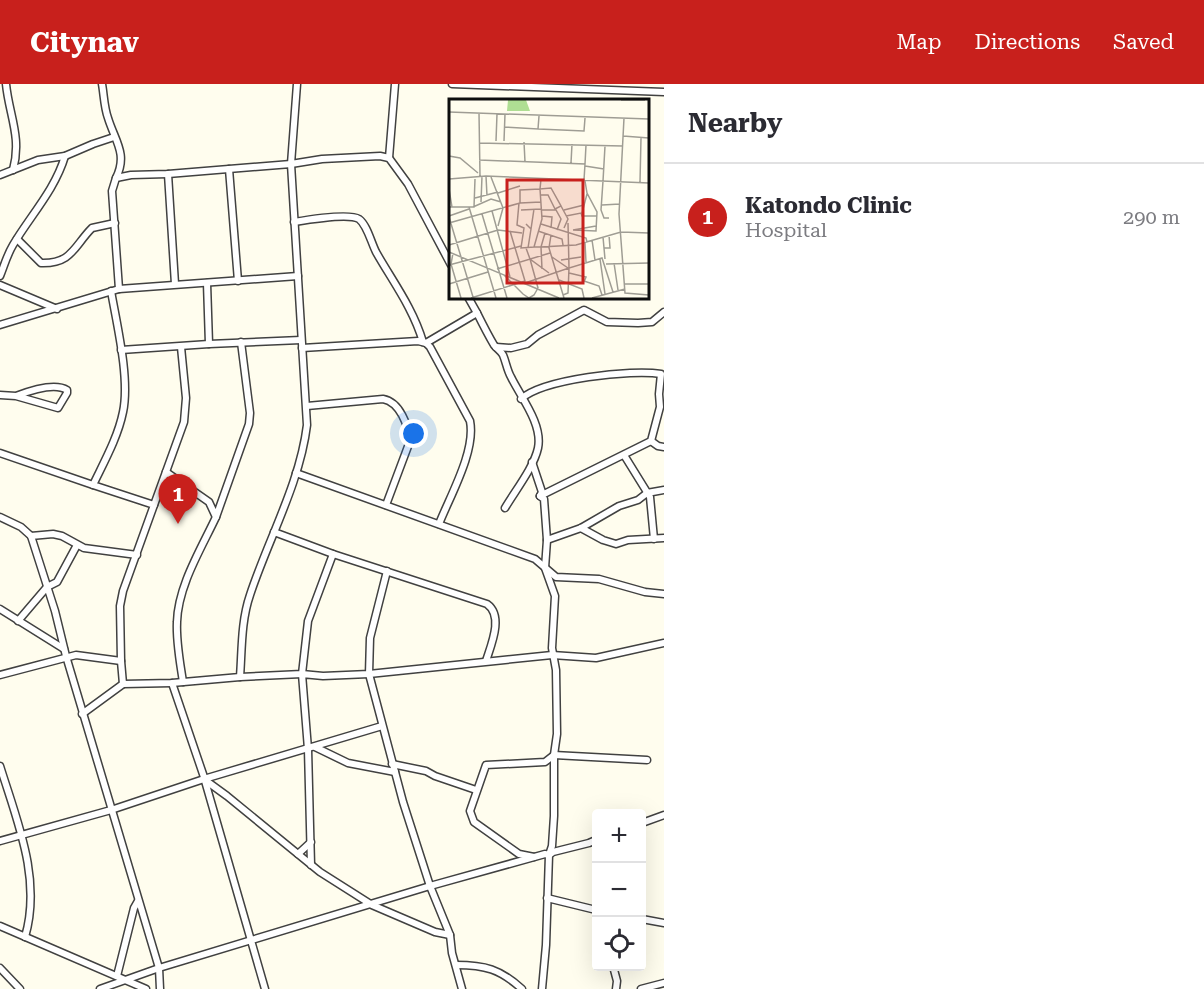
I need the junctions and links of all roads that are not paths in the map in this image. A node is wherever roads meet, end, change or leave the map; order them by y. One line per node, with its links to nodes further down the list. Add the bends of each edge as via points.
1 (6, 84): 8 (street)
2 (102, 84): 7 (street)
3 (297, 84): 12 (street)
4 (395, 84): 10 (street)
5 (452, 84): 6 (street)
6 (664, 92)
7 (114, 137): 9 (street); 13 (street)
8 (18, 154): 11 (street); 15 (street)
9 (65, 156): 11 (street); 22 (street, via 44,200)
10 (389, 158): 12 (street, via 322,159); 23 (street, via 408,184)
11 (29, 163): 15 (street)
12 (291, 164): 14 (street); 20 (street)
13 (122, 167): 18 (street); 19 (street)
14 (229, 169): 16 (street); 26 (street)
15 (13, 170): 17 (street)
16 (168, 174): 18 (street); 28 (street)
17 (0, 175)
18 (131, 175): 19 (street)
19 (116, 178): 21 (street, via 112,191)
20 (294, 222): 25 (street); 38 (street, via 344,217 361,221 413,313)
21 (115, 223): 22 (street, via 92,228 75,252 48,263 41,263); 30 (street)
22 (17, 239): 24 (street)
23 (449, 261)
24 (0, 276)
25 (298, 276): 26 (street); 40 (street)
26 (238, 280): 27 (street)
27 (207, 283): 28 (street); 39 (street)
28 (175, 284): 30 (street)
29 (0, 285): 33 (street)
30 (119, 289): 31 (street)
31 (111, 291): 33 (street); 43 (street)
32 (469, 298): 35 (street)
33 (57, 309): 36 (street)
34 (664, 312): 42 (street, via 652,322 638,323 607,322 584,310 527,345)
35 (477, 313): 38 (street); 42 (street)
36 (0, 325)
37 (241, 342): 39 (street); 40 (street); 61 (street, via 249,424)
38 (424, 342): 40 (street); 68 (street, via 471,428 469,447)
39 (209, 344): 41 (street)
40 (302, 344): 49 (street)
41 (181, 347): 43 (street); 55 (street, via 186,409)
42 (495, 348): 47 (street, via 502,354)
43 (121, 350): 57 (street, via 124,410)
44 (663, 374): 47 (street, via 603,374 533,390); 48 (street, via 659,394)
45 (0, 395): 46 (street)
46 (16, 396): 46 (street, via 61,387 67,390 58,408)
47 (521, 399): 54 (street, via 529,407 538,433)
48 (662, 404): 50 (street)
49 (308, 406): 56 (street, via 305,444); 64 (street, via 383,399 394,402 410,441)
50 (651, 441): 51 (street); 53 (street)
51 (664, 447)
52 (0, 453): 57 (street)
53 (624, 455): 59 (street); 60 (street)
54 (532, 462): 60 (street); 65 (street)
55 (166, 472): 62 (street); 63 (street)
56 (296, 473): 64 (street); 70 (street)
57 (93, 485): 63 (street)
58 (664, 489): 59 (street)
59 (646, 493): 69 (street); 72 (street, via 651,500)
60 (540, 496): 74 (street, via 544,499)
61 (222, 501): 62 (street); 67 (street)
62 (209, 502): 67 (street)
63 (154, 505): 77 (street)
64 (386, 505): 68 (street)
65 (505, 508)
66 (0, 517): 71 (street)
67 (216, 517): 94 (street, via 181,598 177,620)
68 (439, 524): 78 (street, via 535,559)
69 (581, 528): 72 (street, via 616,544); 74 (street)
70 (274, 532): 76 (street); 93 (street, via 249,596)
71 (31, 536): 75 (street, via 53,534); 80 (street)
72 (654, 538): 73 (street)
73 (664, 538)
74 (547, 540): 78 (street)
75 (77, 545): 77 (street); 80 (street, via 57,582)
76 (333, 554): 79 (street); 90 (street, via 308,621)
77 (137, 555): 88 (street, via 120,606)
78 (545, 568): 81 (street, via 560,578 599,579); 86 (street, via 555,596)
79 (387, 571): 89 (street, via 491,607 495,621); 91 (street, via 370,638)
80 (46, 587): 83 (street); 85 (street)
81 (664, 594)
82 (0, 609): 83 (street)
83 (18, 621): 85 (street)
84 (664, 643): 86 (street, via 596,658)
85 (64, 649): 87 (street)
86 (552, 655): 89 (street); 100 (street, via 556,670)
87 (66, 656): 88 (street); 92 (street); 97 (street)
88 (121, 661): 96 (street)
89 (486, 661): 91 (street)
90 (302, 674): 91 (street); 93 (street); 99 (street)
91 (369, 674): 98 (street)
92 (0, 675)
93 (240, 677): 94 (street)
94 (183, 682): 95 (street)
95 (172, 683): 96 (street); 105 (street)
96 (123, 684): 97 (street)
97 (82, 714): 107 (street)
98 (382, 726): 99 (street); 102 (street)
99 (311, 748): 104 (street, via 348,763); 105 (street); 112 (street)
100 (554, 755): 101 (street); 106 (street, via 545,762 486,765); 115 (street, via 554,816)
101 (647, 760)
102 (392, 764): 104 (street); 106 (street, via 426,771)
103 (0, 766): 110 (street)
104 (395, 772): 118 (street)
105 (204, 780): 107 (street); 114 (street); 128 (street)
106 (476, 790): 116 (street, via 470,812 474,822 519,854)
107 (111, 810): 110 (street); 120 (street)
108 (664, 815): 109 (street)
109 (646, 822)
110 (21, 836): 111 (street); 127 (street, via 31,889)
111 (0, 841)
112 (311, 842): 114 (street); 117 (street)
113 (592, 842): 115 (street)
114 (298, 854): 117 (street)
115 (549, 855): 116 (street); 119 (street)
116 (538, 857): 118 (street)
117 (311, 865): 121 (street)
118 (430, 886): 121 (street); 126 (street)
119 (547, 898): 122 (street); 143 (street)
120 (138, 901): 130 (street); 133 (street)
121 (372, 905): 126 (street, via 435,932); 128 (street)
122 (592, 909)
123 (646, 920): 124 (street)
124 (664, 923)
125 (0, 926): 127 (street)
126 (450, 934): 129 (street)
127 (25, 937): 133 (street)
128 (253, 940): 130 (street); 140 (street)
129 (456, 964): 141 (street); 142 (street, via 494,969)
130 (159, 968): 134 (street); 139 (street)
131 (0, 969): 136 (street)
132 (614, 971): 144 (street)
133 (117, 976): 134 (street)
134 (126, 980): 137 (street); 138 (street)
135 (664, 983): 145 (street)
136 (20, 989)
137 (100, 989)
138 (146, 989)
139 (160, 989)
140 (265, 989)
141 (462, 989)
142 (522, 989)
143 (542, 989)
144 (616, 989)
145 (641, 989)

